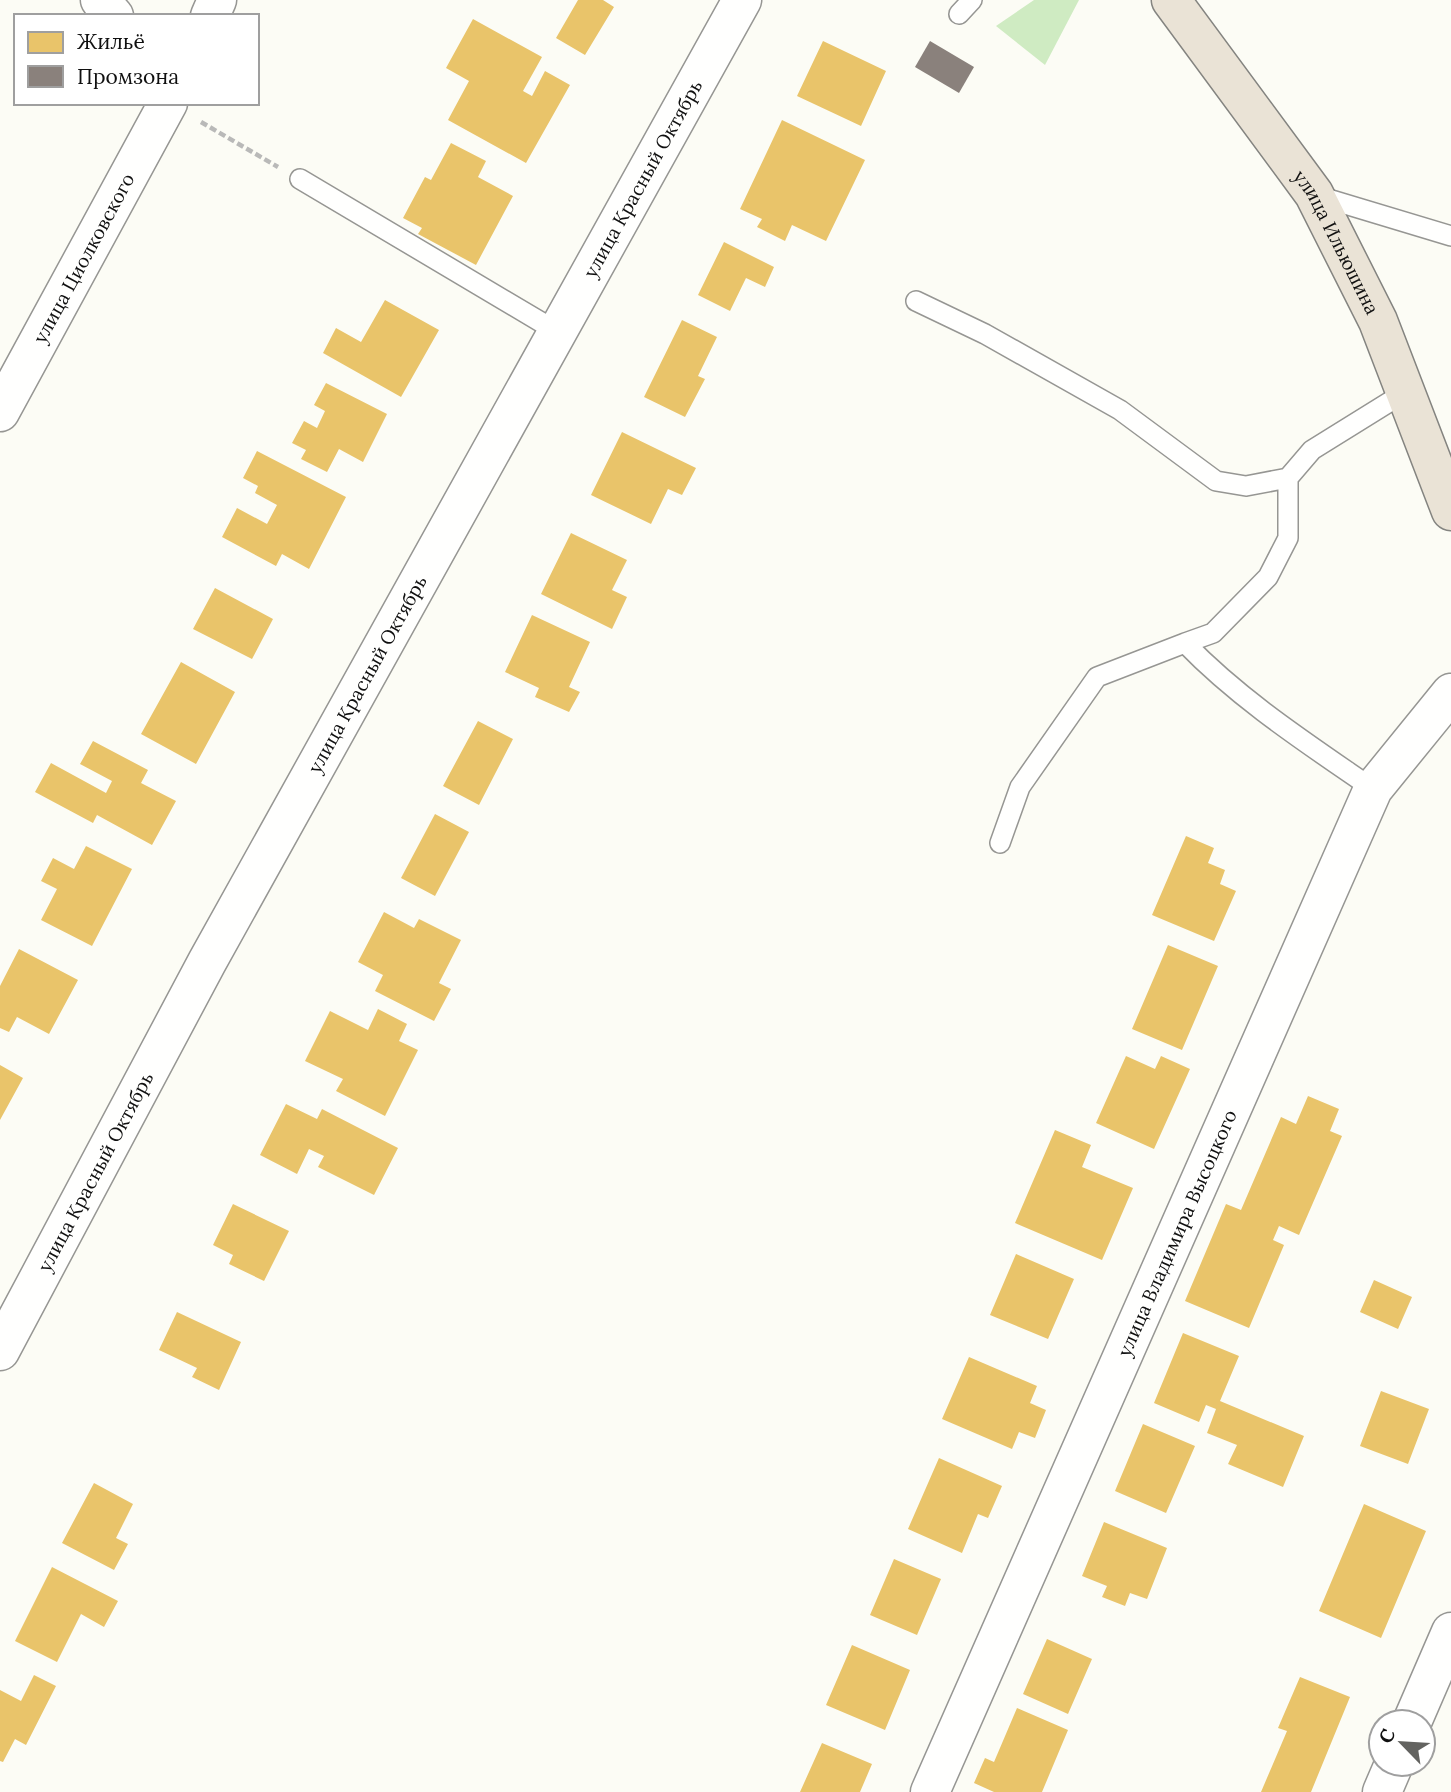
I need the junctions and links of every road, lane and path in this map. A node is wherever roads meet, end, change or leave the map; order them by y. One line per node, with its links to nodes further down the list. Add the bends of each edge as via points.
1 (100, 0): 4 (street)
2 (742, 0): 10 (street, улица Красный Октябрь)
3 (1171, 0): 7 (highway, улица Ильюшина)
4 (112, 14)
5 (180, 110): 6 (path); 12 (street, улица Циолковского)
6 (300, 179): 10 (lane)
7 (1314, 194): 8 (lane); 11 (highway, улица Ильюшина, via 1378,321)
8 (1451, 236)
9 (916, 301): 13 (lane, via 1120,410 1216,481 1247,486)
10 (556, 331): 19 (street, улица Красный Октябрь, via 206,962)
11 (1407, 391): 13 (lane, via 1312,450); 14 (highway, улица Ильюшина)
12 (0, 412)
13 (1288, 478): 15 (lane, via 1288,538 1268,577 1213,633)
14 (1451, 511)
15 (1185, 643): 17 (lane, via 1287,729); 18 (lane, via 1097,677 1020,787)
16 (1451, 693): 17 (street, улица Владимира Высоцкого)
17 (1373, 789): 22 (street, улица Владимира Высоцкого)
18 (1000, 843)
19 (0, 1351)
20 (1451, 1632): 21 (street)
21 (1418, 1708)
22 (930, 1792)

